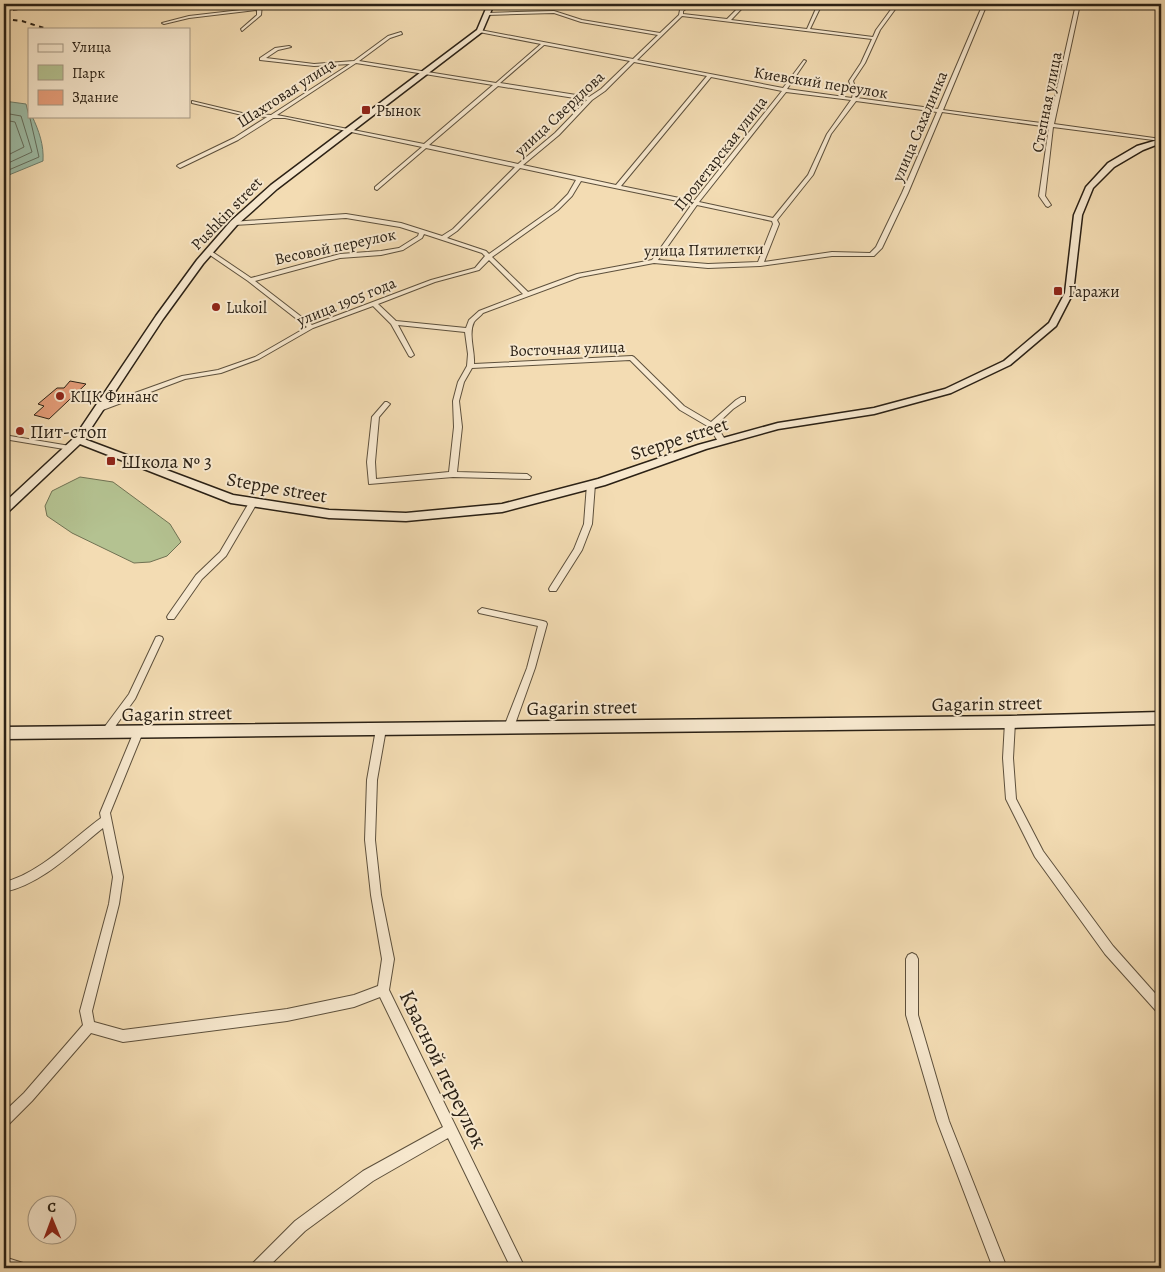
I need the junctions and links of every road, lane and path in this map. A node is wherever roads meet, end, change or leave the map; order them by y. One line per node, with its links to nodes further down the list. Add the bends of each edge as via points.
1 (260, 4): 9 (street)
2 (491, 4): 10 (street)
3 (691, 4): 11 (street, улица Свердлова, via 681,12)
4 (744, 4): 12 (street)
5 (820, 4): 14 (street)
6 (897, 4): 19 (street)
7 (985, 4): 32 (street, улица Сахалинка)
8 (1078, 4): 34 (street, Степная улица)
9 (258, 9): 13 (street); 15 (street, via 258,15)
10 (486, 14): 16 (street); 18 (street, via 554,12 582,21)
11 (681, 16): 12 (street); 18 (street, улица Свердлова)
12 (728, 21): 14 (street)
13 (164, 23)
14 (809, 28): 19 (street)
15 (242, 30)
16 (480, 31): 20 (street, Киевский переулок); 25 (street, Pushkin street)
17 (401, 32): 23 (street, Шахтовая улица)
18 (661, 34): 24 (street, улица Свердлова)
19 (874, 38): 30 (street, via 851,81)
20 (543, 44): 24 (street, Киевский переулок); 27 (street)
21 (289, 47): 23 (street, via 277,49 262,59 314,65)
22 (804, 61): 28 (street, Пролетарская улица)
23 (356, 62): 25 (street); 33 (street, Шахтовая улица)
24 (632, 62): 26 (street, Киевский переулок); 29 (street, улица Свердлова)
25 (426, 72): 27 (street); 35 (street, Pushkin street)
26 (710, 76): 28 (street, Киевский переулок); 41 (street)
27 (497, 84): 29 (street); 37 (street)
28 (785, 90): 30 (street, Киевский переулок); 43 (street, Пролетарская улица)
29 (590, 99): 39 (street, улица Свердлова, via 558,134)
30 (854, 100): 32 (street, Киевский переулок); 45 (street, via 829,134 810,175)
31 (194, 102): 33 (street)
32 (938, 112): 34 (street, Киевский переулок); 50 (street, улица Сахалинка, via 905,193 879,248)
33 (270, 117): 35 (street); 38 (street, Шахтовая улица, via 236,139)
34 (1051, 127): 36 (street, Киевский переулок); 44 (street, Степная улица, via 1042,196)
35 (348, 130): 37 (street); 46 (street, Pushkin street, via 274,187)
36 (1161, 141): 68 (street, Steppe street, via 1140,148 1111,165 1090,187 1078,214 1074,271 1068,293 1053,324 1007,363 948,391 874,411 778,426)
37 (424, 146): 39 (street); 42 (street)
38 (180, 166)
39 (520, 166): 40 (street); 48 (street, улица Свердлова, via 456,230)
40 (579, 179): 41 (street); 51 (street, улица 1905 года, via 570,195 556,209)
41 (618, 187): 43 (street)
42 (376, 188)
43 (696, 203): 45 (street); 52 (street, Пролетарская улица)
44 (1048, 205)
45 (774, 220): 53 (street, via 776,224)
46 (234, 223): 47 (street, via 346,216 401,225); 49 (street, Pushkin street)
47 (422, 233): 48 (street); 54 (street, Весовой переулок, via 401,249 340,256)
48 (442, 238): 51 (street, via 484,252)
49 (209, 252): 54 (street); 64 (street, Pushkin street, via 159,318)
50 (872, 255): 53 (street, улица Пятилетки, via 832,254)
51 (488, 257): 55 (street); 56 (street, улица 1905 года, via 477,269 433,281)
52 (654, 261): 53 (street, улица Пятилетки, via 708,266); 55 (street, улица Пятилетки, via 579,275)
53 (760, 264)
54 (250, 280): 58 (street)
55 (526, 293): 59 (street, улица Пятилетки, via 481,312 471,321)
56 (375, 304): 57 (street); 58 (street, улица 1905 года)
57 (394, 322): 59 (street); 60 (street)
58 (311, 327): 64 (street, улица 1905 года, via 257,358 219,372 163,384)
59 (469, 332): 61 (street)
60 (411, 355)
61 (470, 366): 65 (street, Восточная улица, via 632,358 682,408); 70 (street, via 456,401 458,427)
62 (742, 399): 65 (street)
63 (387, 404): 70 (street, via 376,417 372,482)
64 (98, 409): 67 (street, Pushkin street)
65 (712, 425): 68 (street, Восточная улица)
66 (4, 437): 69 (street)
67 (78, 440): 69 (street, Pushkin street); 73 (street, Steppe street, via 192,486)
68 (722, 441): 72 (street, Steppe street)
69 (70, 448): 74 (street, Pushkin street)
70 (453, 474): 71 (street)
71 (527, 477)
72 (591, 484): 73 (street, Steppe street, via 502,508 406,517 329,514); 75 (street, via 588,524 578,550)
73 (253, 503): 77 (street, via 224,554 199,577)
74 (4, 509)
75 (553, 589)
76 (482, 612): 81 (street, via 543,624)
77 (171, 617)
78 (159, 639): 83 (street, via 132,696)
79 (1161, 718): 80 (street, Gagarin street)
80 (1010, 722): 81 (street, Gagarin street); 90 (street, via 1011,799 1039,854 1109,950)
81 (509, 727): 82 (street, Gagarin street)
82 (381, 729): 84 (street, Gagarin street); 89 (street, Квасной переулок, via 372,780 370,840 388,959)
83 (106, 732): 84 (street, Gagarin street); 85 (street, Gagarin street)
84 (138, 732): 86 (street, via 105,812)
85 (4, 733)
86 (107, 819): 87 (street, via 37,872 10,887); 91 (street, via 118,877 86,1011)
87 (4, 886)
88 (912, 959): 98 (street, via 912,1015 943,1121)
89 (383, 990): 91 (street, via 354,1001 286,1014 123,1036); 93 (street, Квасной переулок)
90 (1161, 1008)
91 (89, 1027): 92 (street)
92 (4, 1121)
93 (451, 1130): 96 (street, via 368,1176 300,1226); 97 (street, Квасной переулок)
94 (4, 1264): 95 (street)
95 (18, 1268)
96 (258, 1268)
97 (518, 1268)
98 (1000, 1268)

